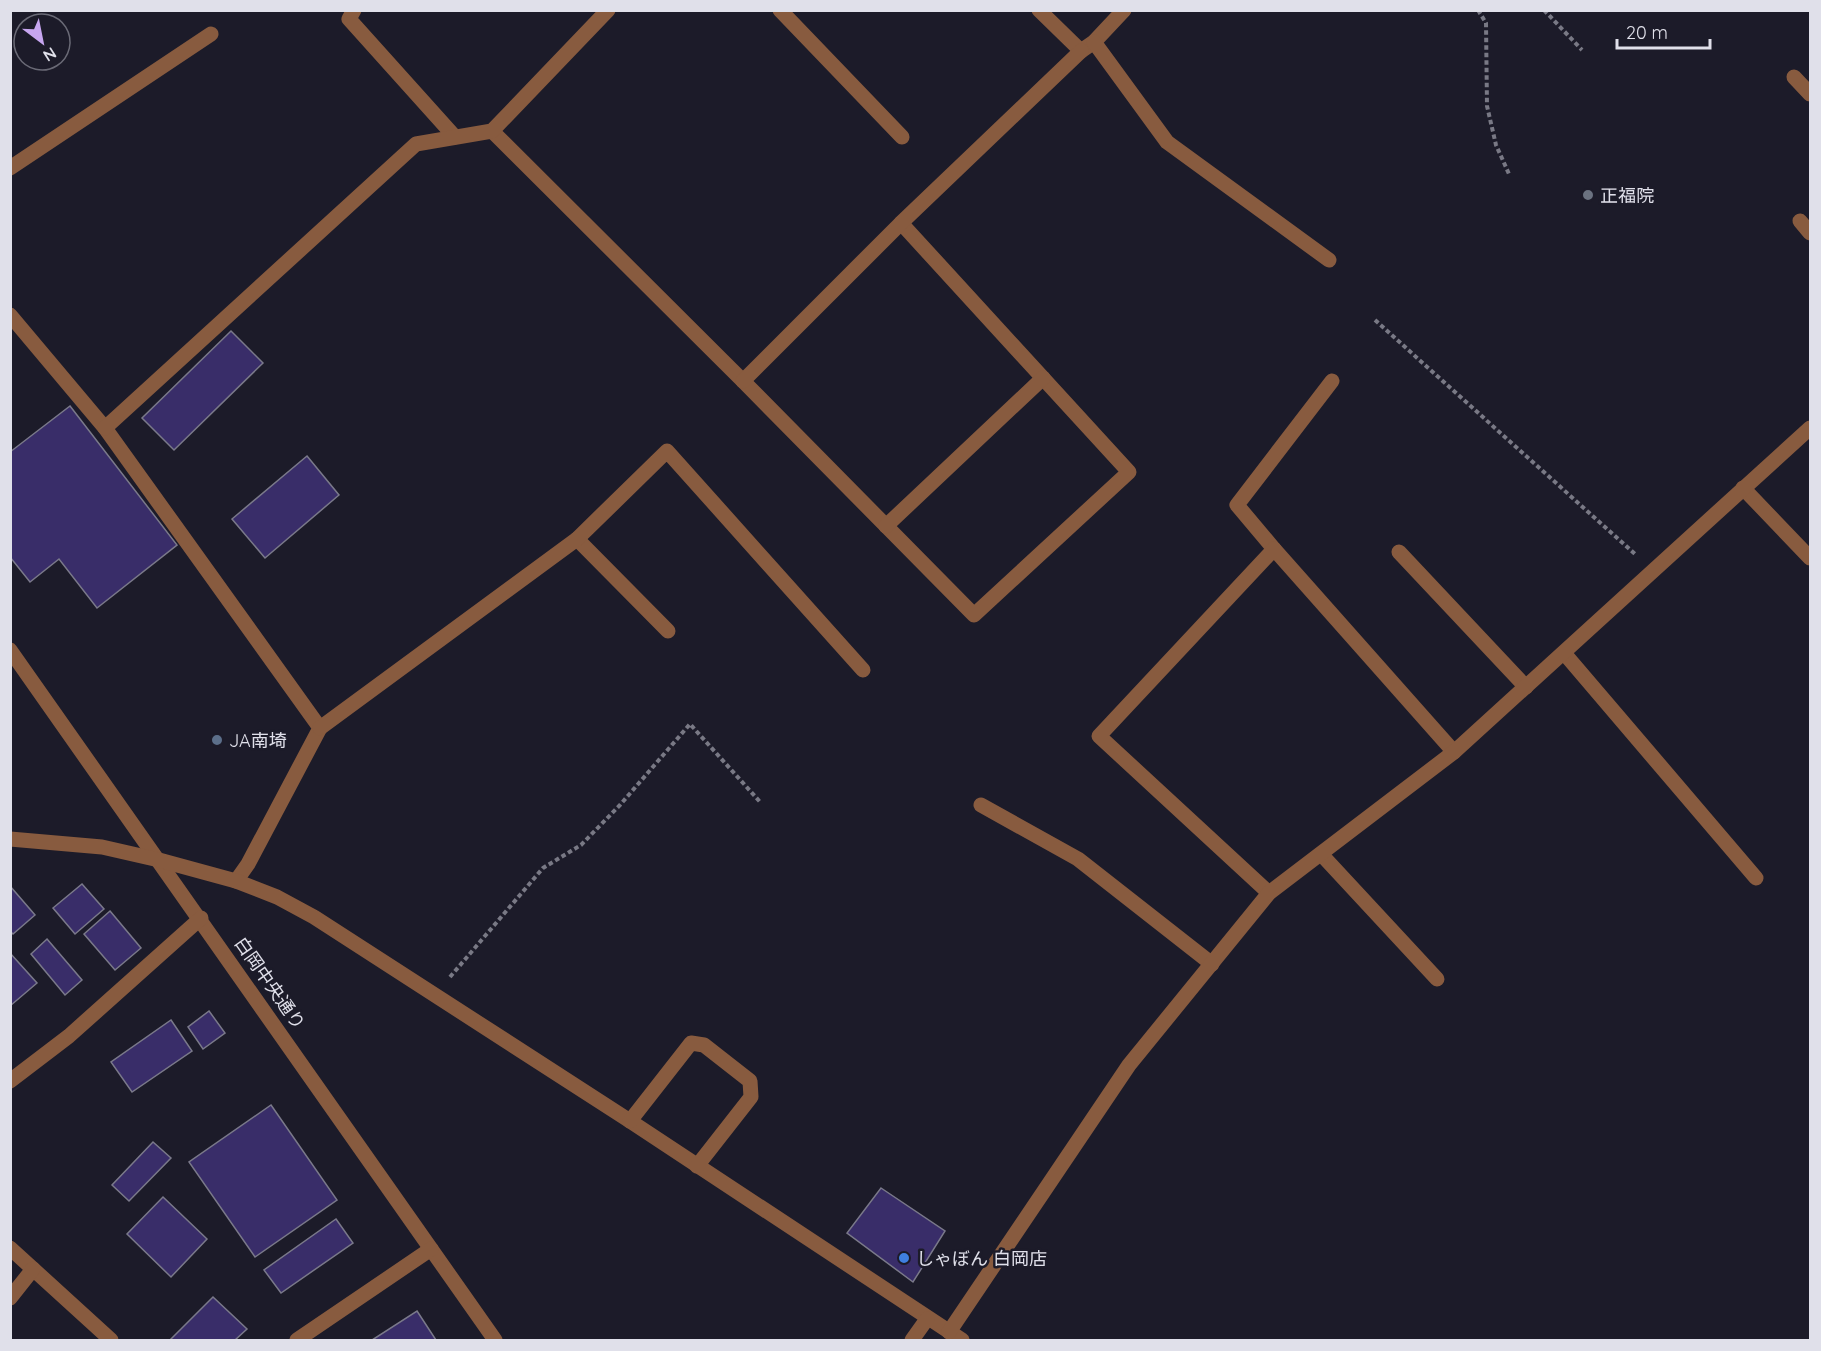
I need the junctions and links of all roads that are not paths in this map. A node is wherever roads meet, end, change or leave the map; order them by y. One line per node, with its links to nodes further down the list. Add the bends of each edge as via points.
1 (354, 10): 11 (street, via 349,19)
2 (608, 10): 10 (street)
3 (780, 10): 12 (street)
4 (1040, 10): 7 (street)
5 (1124, 10): 7 (street)
6 (210, 34): 13 (street)
7 (1088, 46): 15 (street); 17 (street, via 1167,142)
8 (1794, 77): 9 (street)
9 (1810, 94)
10 (492, 131): 11 (street); 20 (street)
11 (455, 137): 22 (street, via 416,144)
12 (903, 137)
13 (10, 168)
14 (1800, 222): 16 (street)
15 (902, 223): 19 (street); 20 (street)
16 (1810, 233)
17 (1329, 260)
18 (10, 315): 22 (street)
19 (1043, 378): 25 (street); 25 (street, via 1129,472 974,615)
20 (743, 381): 25 (street)
21 (1332, 381): 27 (street, via 1237,505)
22 (105, 428): 35 (street)
23 (1810, 428): 24 (street)
24 (1743, 488): 29 (street); 32 (street)
25 (886, 526)
26 (577, 539): 30 (street); 33 (street, via 667,451); 35 (street)
27 (1274, 549): 36 (street); 43 (street, via 1099,736)
28 (1399, 552): 34 (street)
29 (1810, 558)
30 (668, 631)
31 (10, 650): 40 (street, 白岡中央通り)
32 (1563, 653): 34 (street); 41 (street)
33 (863, 670)
34 (1526, 687): 36 (street)
35 (320, 728): 42 (street)
36 (1454, 752): 39 (street)
37 (981, 805): 45 (street, via 1078,859)
38 (10, 839): 40 (street, via 102,847)
39 (1321, 854): 43 (street); 46 (street)
40 (159, 860): 42 (street); 44 (street, 白岡中央通り)
41 (1756, 878)
42 (236, 881): 48 (street, via 314,917)
43 (1269, 893): 45 (street)
44 (201, 918): 47 (street, via 69,1036); 51 (street, 白岡中央通り)
45 (1212, 964): 55 (street, via 1129,1065)
46 (1437, 979)
47 (10, 1081)
48 (630, 1121): 49 (street); 49 (street, via 690,1043 704,1045 750,1081 751,1097)
49 (696, 1166): 54 (street)
50 (10, 1248): 52 (street)
51 (431, 1249): 57 (street); 58 (street, 白岡中央通り)
52 (33, 1269): 53 (street); 56 (street)
53 (10, 1298)
54 (927, 1319): 55 (street); 59 (street)
55 (955, 1336)
56 (111, 1341)
57 (297, 1341)
58 (495, 1341)
59 (912, 1341)

